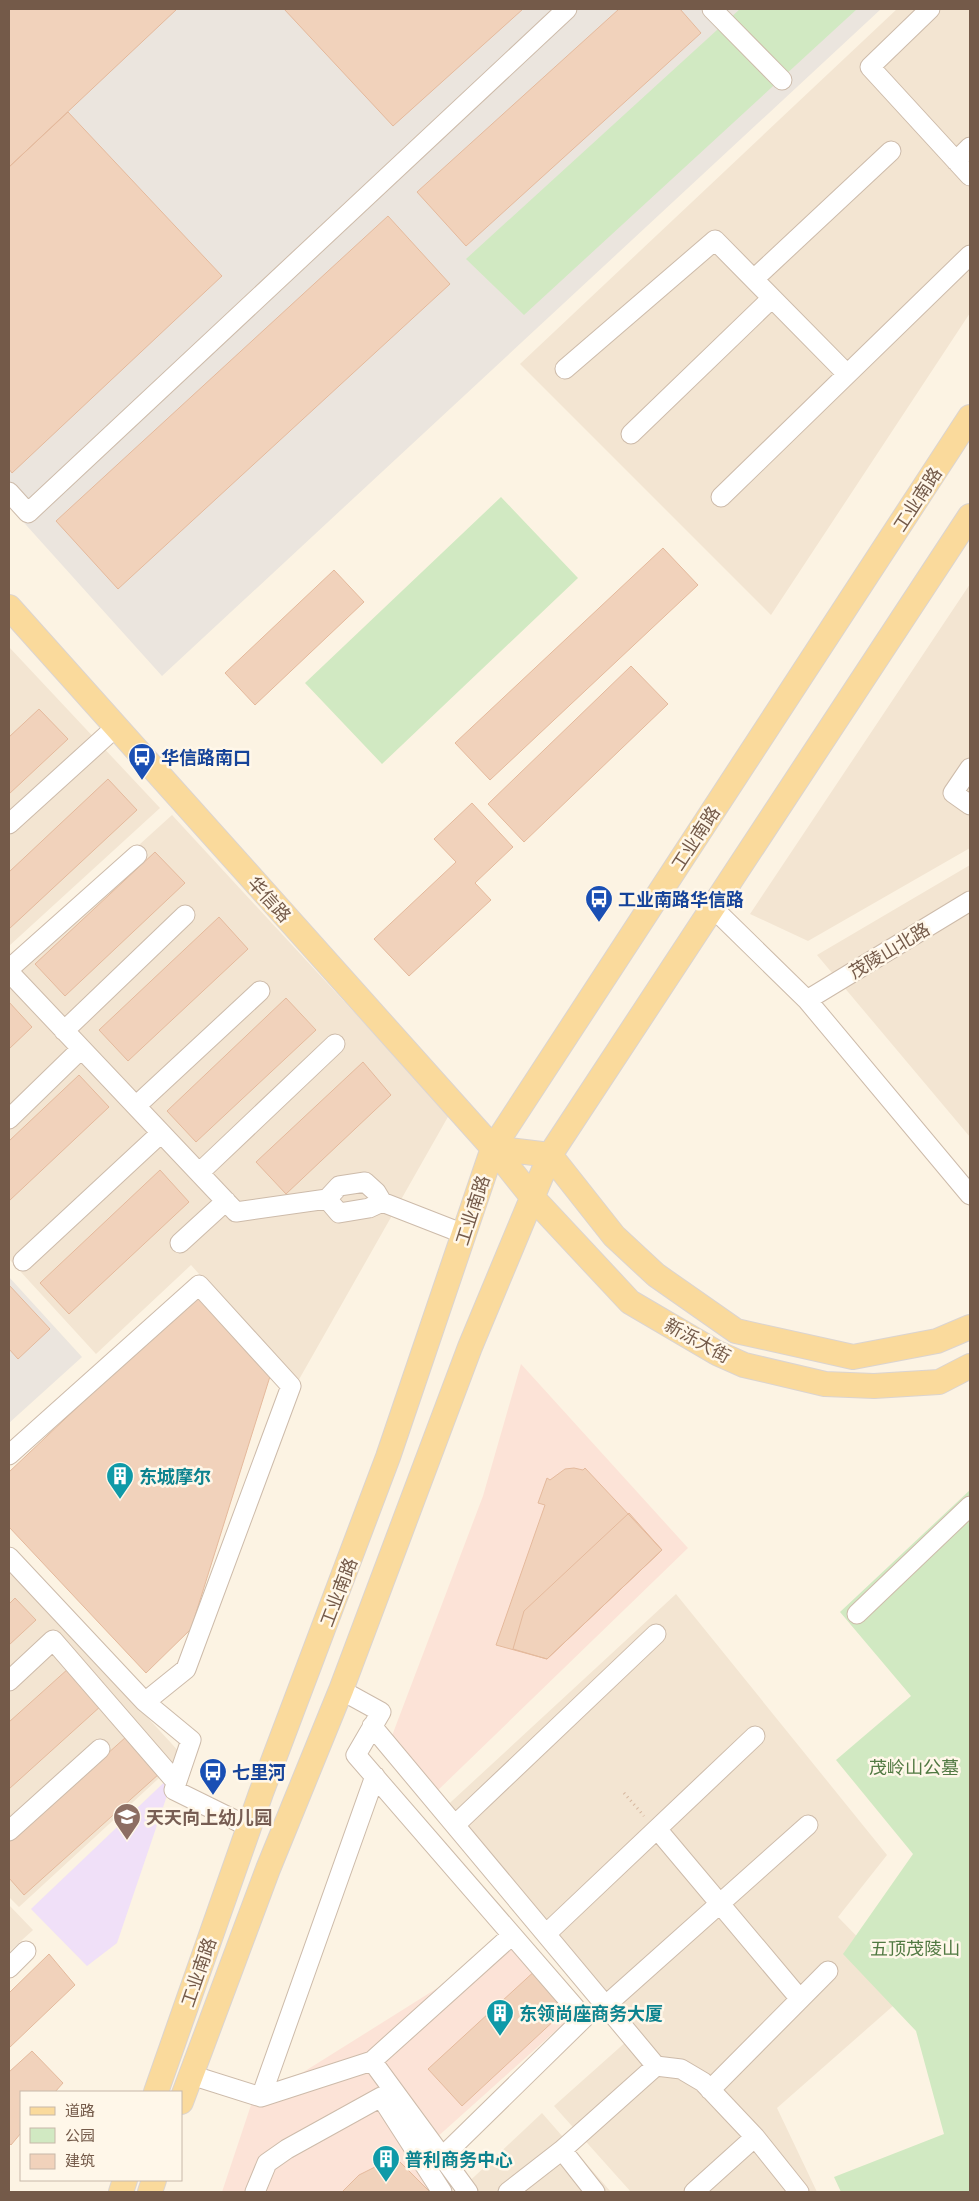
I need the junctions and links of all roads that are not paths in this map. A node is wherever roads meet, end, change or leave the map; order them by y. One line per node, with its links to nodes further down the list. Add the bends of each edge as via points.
1 (567, 9): 16 (street, via 28,513)
2 (712, 9): 4 (street)
3 (930, 9): 7 (street, via 870,67)
4 (782, 80)
5 (970, 147): 7 (street)
6 (891, 151): 10 (street)
7 (956, 161): 8 (street)
8 (970, 176)
9 (970, 255): 13 (street)
10 (754, 279): 11 (street); 12 (street, via 715,240)
11 (772, 298): 13 (street); 15 (street)
12 (565, 368)
13 (848, 374): 17 (street)
14 (970, 418): 37 (main road, 工业南路)
15 (631, 434)
16 (9, 492)
17 (721, 497)
18 (970, 516): 26 (main road, 工业南路)
19 (9, 607): 20 (main road, 华信路)
20 (116, 726): 23 (street); 37 (main road, 华信路)
21 (970, 768): 22 (street, via 953,793)
22 (970, 805)
23 (9, 824)
24 (137, 854): 28 (street)
25 (970, 901): 30 (street, 茂陵山北路)
26 (712, 907): 30 (street); 38 (main road, 工业南路)
27 (185, 915): 31 (street)
28 (9, 971): 31 (street)
29 (260, 991): 34 (street)
30 (807, 1000): 40 (street)
31 (64, 1031): 33 (street)
32 (335, 1044): 39 (street)
33 (81, 1049): 34 (street); 35 (street)
34 (136, 1106): 36 (street)
35 (9, 1119)
36 (161, 1133): 39 (street); 47 (street)
37 (493, 1148): 38 (main road); 41 (main road, 新泺大街); 45 (main road, 工业南路)
38 (550, 1155): 41 (main road, 工业南路); 48 (main road, 新泺大街, via 614,1236 656,1275 736,1331 853,1357 937,1341)
39 (198, 1173): 43 (street)
40 (970, 1195)
41 (532, 1198): 49 (main road, 新泺大街, via 630,1302 744,1365 825,1384 874,1386 939,1382); 56 (main road, 工业南路, via 470,1347)
42 (327, 1199): 43 (street, via 236,1212); 44 (street, via 339,1213 369,1208); 44 (street, via 339,1186 365,1182)
43 (226, 1201): 46 (street)
44 (382, 1202): 45 (street)
45 (464, 1234): 65 (main road, 工业南路, via 388,1457)
46 (180, 1243)
47 (23, 1261)
48 (970, 1327)
49 (970, 1366)
50 (9, 1455): 57 (street, via 199,1285 291,1386 186,1669)
51 (970, 1506): 53 (street)
52 (9, 1557): 57 (street)
53 (857, 1614)
54 (656, 1634): 63 (street)
55 (9, 1681): 62 (street, via 53,1640)
56 (341, 1690): 58 (street, via 381,1712); 78 (main road, 工业南路, via 268,1869)
57 (145, 1702): 62 (street, via 191,1740)
58 (372, 1726): 61 (street, via 356,1755); 63 (street)
59 (754, 1736): 66 (street)
60 (100, 1750): 67 (street)
61 (375, 1776): 69 (street); 81 (street)
62 (176, 1782): 65 (street, via 174,1790)
63 (455, 1825): 70 (street)
64 (808, 1825): 68 (street)
65 (250, 1826): 80 (main road, 工业南路)
66 (656, 1830): 68 (street); 70 (street)
67 (9, 1831)
68 (721, 1903): 74 (street); 75 (street)
69 (512, 1934): 76 (street); 85 (street, via 584,2018)
70 (546, 1934): 75 (street)
71 (26, 1951): 72 (street)
72 (9, 1968)
73 (828, 1971): 74 (street)
74 (800, 1999): 79 (street)
75 (606, 2006): 77 (street)
76 (372, 2061): 81 (street); 85 (street)
77 (656, 2066): 79 (street, via 681,2069); 84 (street)
78 (191, 2075): 81 (street); 82 (main road, 工业南路)
79 (710, 2090): 83 (street)
80 (156, 2091)
81 (261, 2096)
82 (182, 2099)
83 (755, 2137): 91 (street); 92 (street)
84 (562, 2150): 89 (street); 90 (street)
85 (442, 2156): 88 (street)
86 (255, 2192): 87 (street, via 267,2163 286,2149 381,2097)
87 (442, 2192)
88 (468, 2192)
89 (508, 2192)
90 (595, 2192)
91 (694, 2192)
92 (800, 2192)

